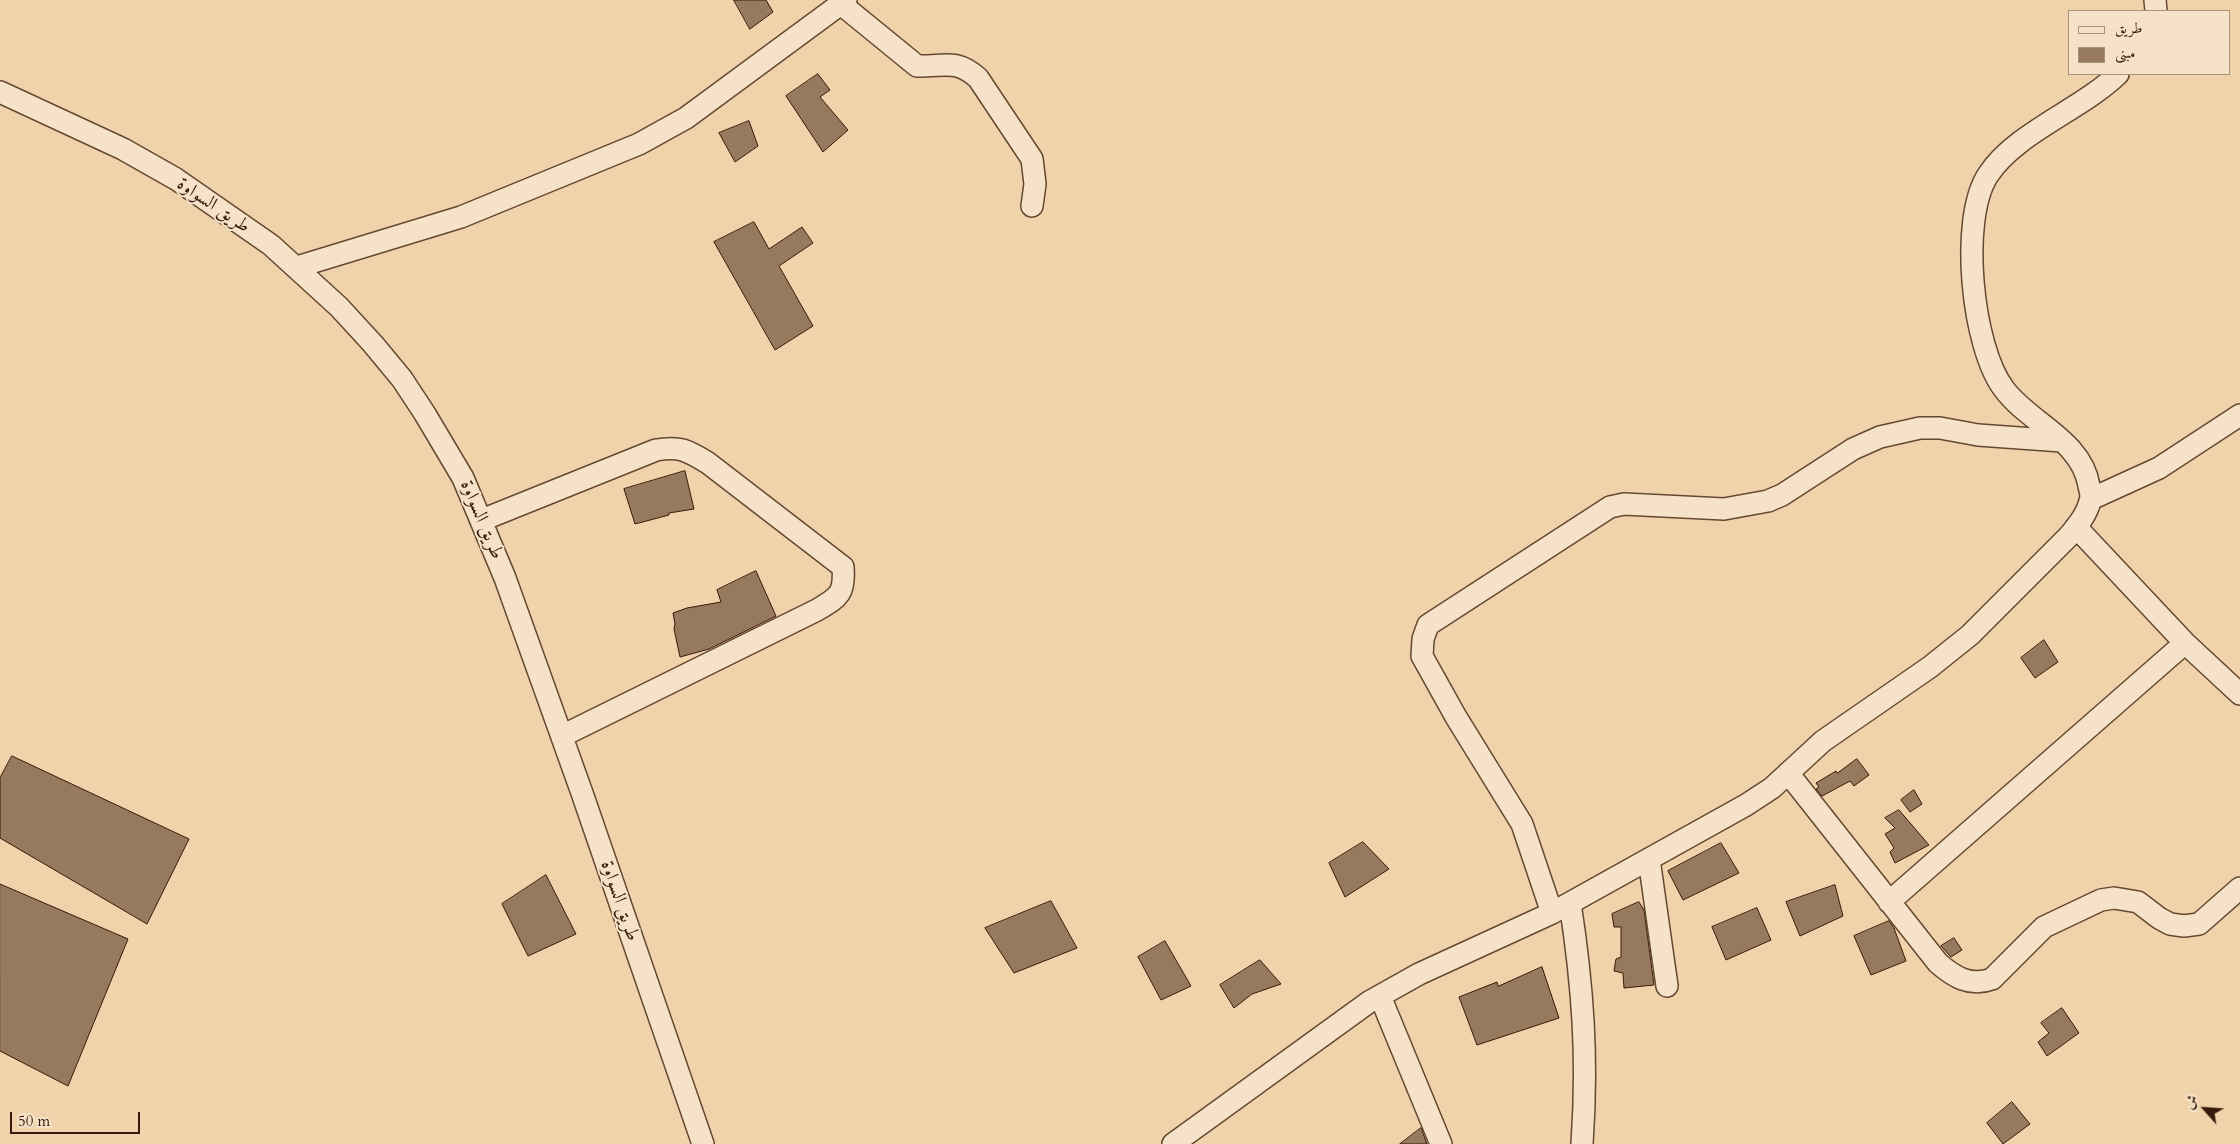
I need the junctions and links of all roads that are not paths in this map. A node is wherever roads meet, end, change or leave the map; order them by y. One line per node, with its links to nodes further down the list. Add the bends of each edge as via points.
1 (844, 2): 4 (street, via 917,66 956,64 968,68 978,78 1032,159 1035,184); 5 (street, via 686,118 639,144 461,217)
2 (2117, 75): 7 (street, via 2002,155 1976,200 1972,226 1976,309 1990,366 2004,390)
3 (0, 92): 5 (street, طريق السواوة, via 123,150 176,179)
4 (1032, 206)
5 (297, 267): 9 (street, طريق السواوة, via 339,307 402,379 451,457)
6 (2240, 415): 8 (street, via 2159,468)
7 (2062, 441): 8 (street, via 2073,450 2088,476); 18 (street, via 1920,428 1880,437 1853,449 1768,501 1724,509 1624,504 1610,507 1428,625 1422,656 1522,824)
8 (2091, 499): 10 (street)
9 (482, 520): 13 (street, طريق السواوة); 13 (street, via 656,450 673,447 686,450 708,463 843,567 844,585 835,599 817,610)
10 (2076, 527): 11 (street); 14 (street, via 1970,635 1930,667 1823,741)
11 (2185, 643): 12 (street); 17 (street)
12 (2240, 694)
13 (562, 736): 21 (street, طريق السواوة)
14 (1788, 773): 15 (street, via 1746,805); 17 (street)
15 (1649, 859): 18 (street); 19 (street)
16 (2240, 888): 17 (street, via 2199,924 2191,925 2170,924 2138,902 2114,898 2101,900 2044,927 1992,979 1982,983 1952,976)
17 (1889, 902)
18 (1561, 908): 20 (street, via 1419,974); 24 (street, via 1582,990 1586,1092)
19 (1667, 986)
20 (1380, 996): 22 (street); 23 (street)
21 (703, 1144)
22 (1173, 1144)
23 (1441, 1144)
24 (1582, 1144)

